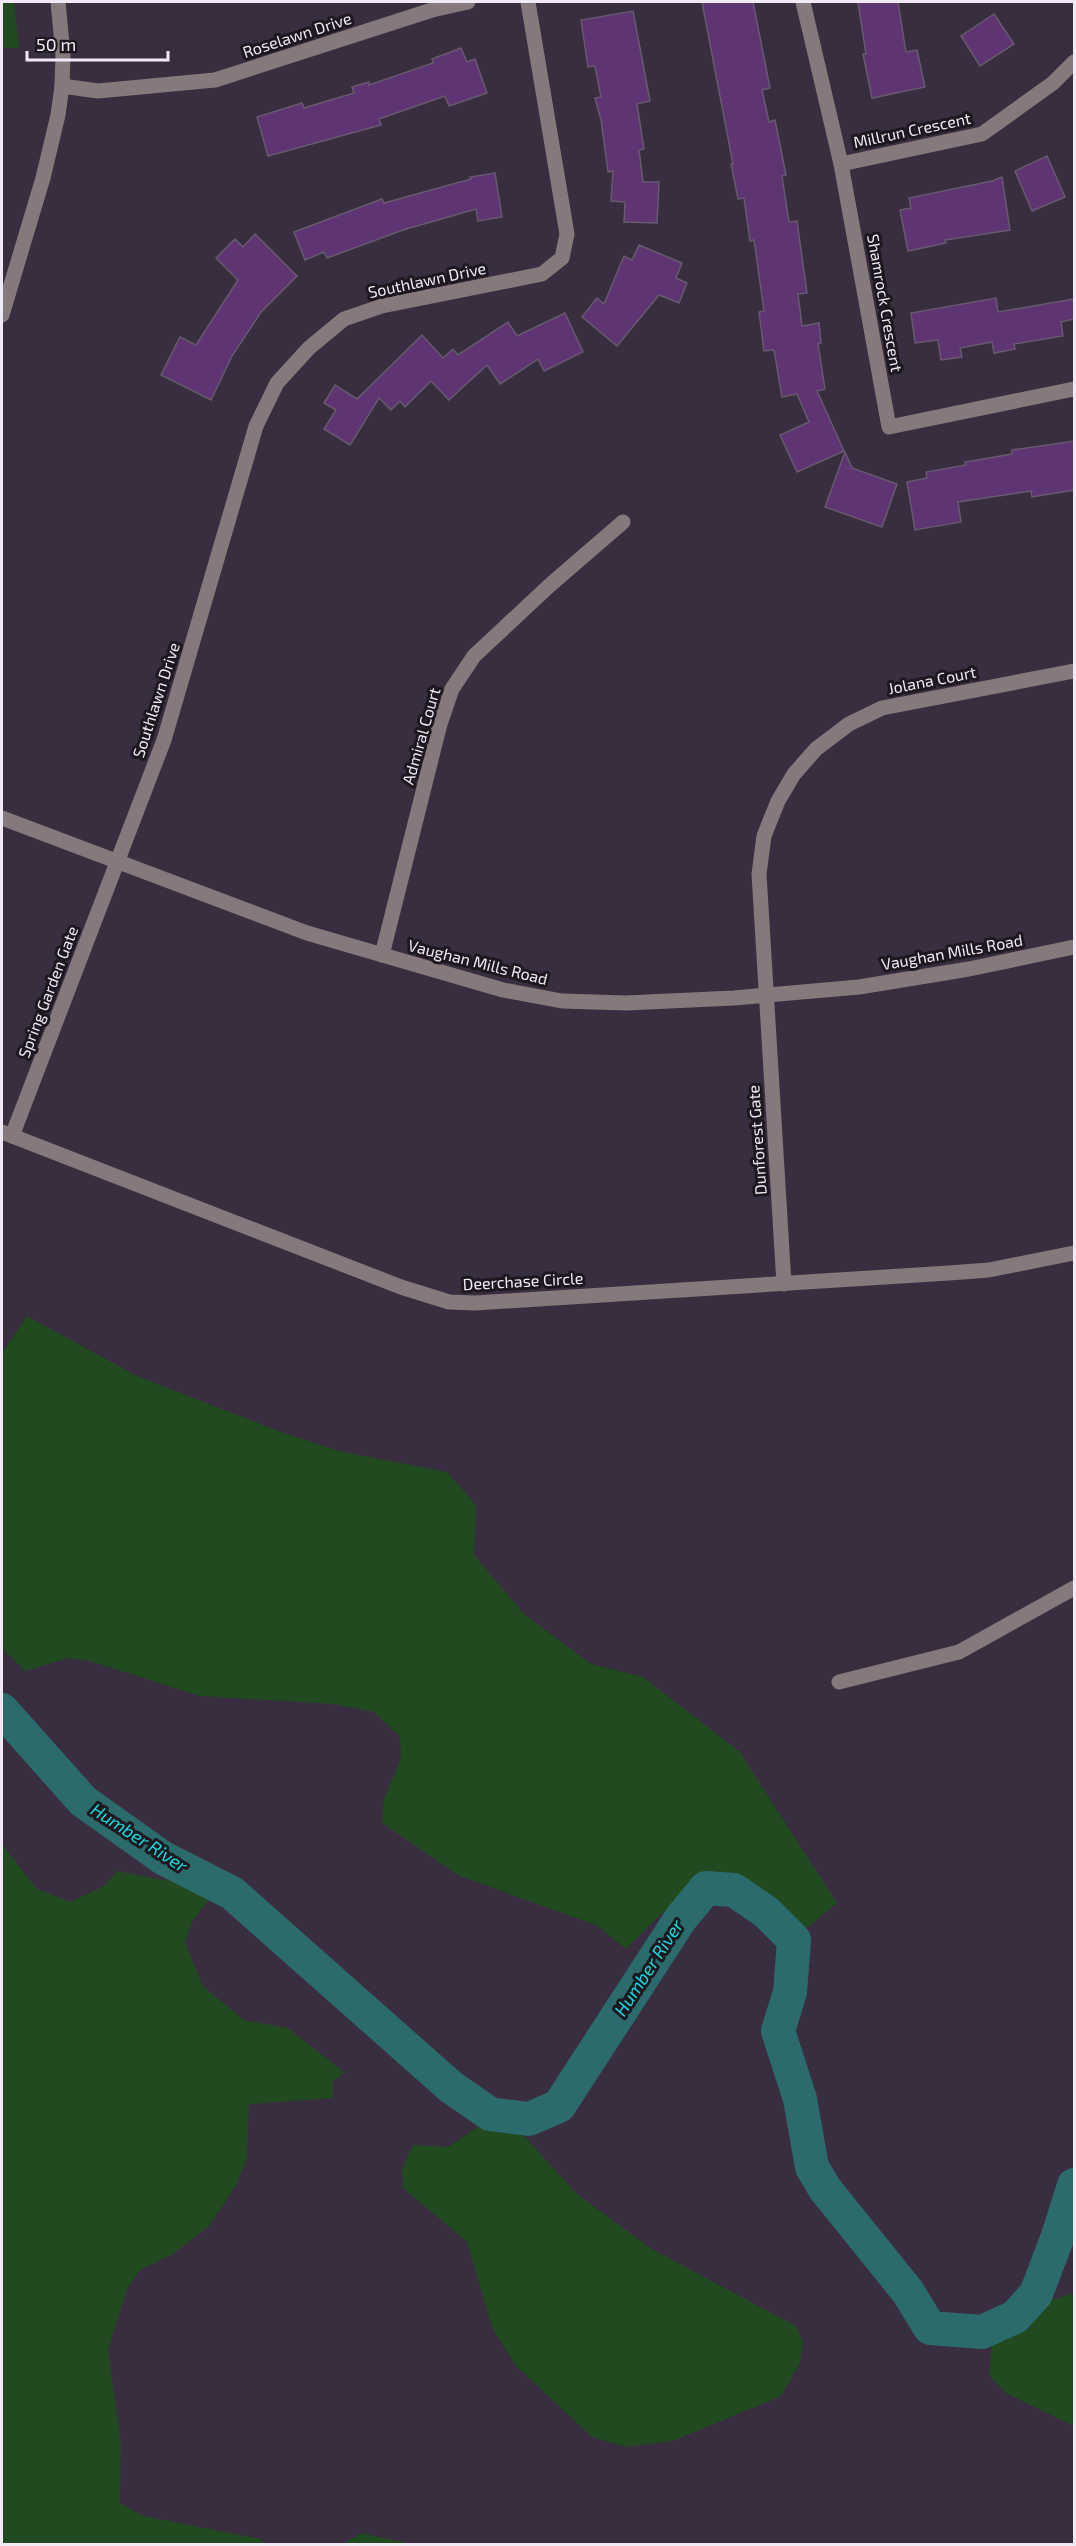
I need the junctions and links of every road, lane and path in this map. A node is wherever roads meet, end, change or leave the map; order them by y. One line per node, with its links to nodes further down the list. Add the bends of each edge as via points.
1 (58, 2): 6 (street)
2 (468, 2): 6 (street, Roselawn Drive, via 215,80 98,91)
3 (528, 2): 13 (street, Southlawn Drive, via 567,234 562,258 542,274 382,306 344,319 309,348 277,383 256,426 164,740)
4 (803, 2): 7 (street, Shamrock Crescent)
5 (1074, 62): 7 (street, Millrun Crescent, via 1053,83 982,134)
6 (62, 86): 8 (street, via 43,178)
7 (842, 164): 9 (street, Shamrock Crescent, via 889,427)
8 (2, 315)
9 (1074, 389)
10 (623, 522): 15 (street, Admiral Court, via 474,656 452,689)
11 (1074, 671): 16 (street, Jolana Court, via 882,708 849,724 816,749 794,774 764,836 759,873)
12 (2, 818): 13 (street, Vaughan Mills Road)
13 (117, 862): 15 (street, Vaughan Mills Road, via 273,922); 17 (street, Spring Garden Gate)
14 (1074, 947): 16 (street, Vaughan Mills Road, via 889,983)
15 (382, 955): 16 (street, Vaughan Mills Road, via 503,990 576,1002)
16 (765, 995): 19 (street, Dunforest Gate)
17 (7, 1134): 19 (street, Deerchase Circle, via 401,1287 449,1302)
18 (1074, 1253): 19 (street, Deerchase Circle, via 989,1269)
19 (784, 1284)
20 (1074, 1588): 21 (street, via 959,1652)
21 (839, 1682)

